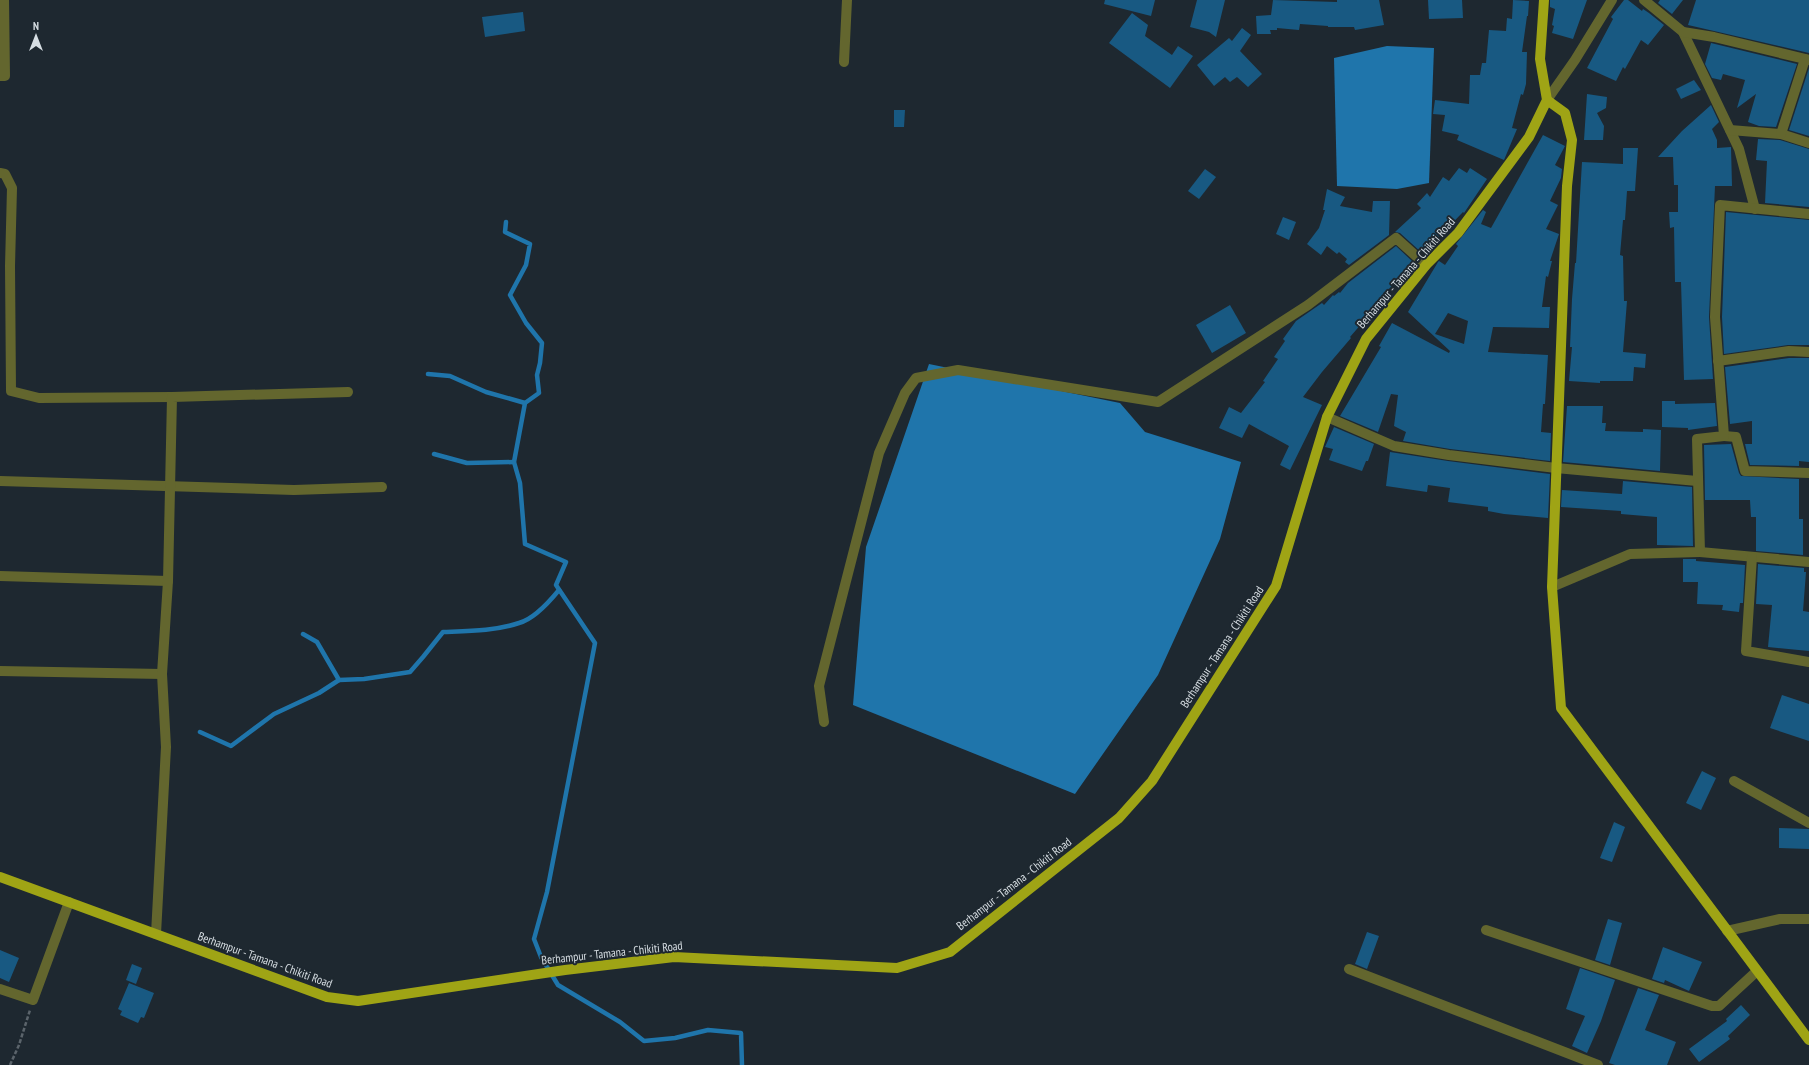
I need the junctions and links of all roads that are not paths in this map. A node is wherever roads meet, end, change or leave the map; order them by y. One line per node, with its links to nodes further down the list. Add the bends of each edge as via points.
1 (4, 0): 9 (street, via 5,76)
2 (847, 0): 8 (street)
3 (1544, 0): 10 (main road, via 1540,59)
4 (1612, 0): 10 (street)
5 (1644, 0): 6 (street)
6 (1683, 32): 7 (street); 11 (street)
7 (1807, 59): 12 (street)
8 (844, 62)
9 (0, 76)
10 (1547, 100): 18 (main road, Berhampur - Tamana - Chikiti Road, via 1529,137 1458,233); 25 (main road, via 1565,113 1572,140 1567,186)
11 (1730, 130): 12 (street); 15 (street, via 1739,149)
12 (1781, 134): 13 (street)
13 (1809, 143)
14 (0, 173): 17 (street, via 5,174 12,188)
15 (1755, 208): 16 (street); 20 (street, via 1720,205 1715,317)
16 (1809, 214)
17 (5, 265): 22 (street, via 11,391 38,398)
18 (1426, 265): 23 (main road, Berhampur - Tamana - Chikiti Road, via 1366,339); 40 (street, via 1396,238 1308,305 1158,402 958,370 916,378 905,393 877,460 819,686)
19 (1809, 352): 20 (street, via 1789,351)
20 (1718, 361): 24 (street)
21 (348, 392): 22 (street)
22 (172, 397): 29 (street)
23 (1327, 417): 25 (street, via 1394,446); 48 (main road, Berhampur - Tamana - Chikiti Road, via 1276,586 1152,781 1119,818 950,952 897,968 674,957 565,970 358,1001 327,997)
24 (1724, 436): 26 (street, via 1736,437 1744,471); 27 (street, via 1697,439)
25 (1556, 468): 27 (street); 36 (main road)
26 (1809, 473)
27 (1697, 480): 31 (street)
28 (0, 481): 29 (street)
29 (169, 487): 30 (street, via 294,490); 35 (street)
30 (382, 487)
31 (1700, 552): 32 (street); 36 (street, via 1630,554)
32 (1752, 557): 33 (street); 37 (street, via 1746,651)
33 (1809, 562)
34 (0, 576): 35 (street)
35 (168, 581): 39 (street)
36 (1552, 587): 47 (main road, via 1561,708)
37 (1809, 662)
38 (0, 671): 39 (street)
39 (162, 674): 48 (street, via 166,747)
40 (824, 722)
41 (1734, 781): 42 (street)
42 (1809, 823)
43 (0, 877): 44 (main road, Berhampur - Tamana - Chikiti Road)
44 (69, 902): 48 (main road, Berhampur - Tamana - Chikiti Road); 51 (street, via 33,1000)
45 (1809, 919): 47 (street, via 1780,919)
46 (1486, 930): 50 (street, via 1712,1006 1719,1006)
47 (1727, 931): 50 (main road)
48 (156, 934)
49 (1349, 969): 53 (street)
50 (1757, 971): 52 (main road)
51 (0, 989)
52 (1809, 1040)
53 (1598, 1065)

